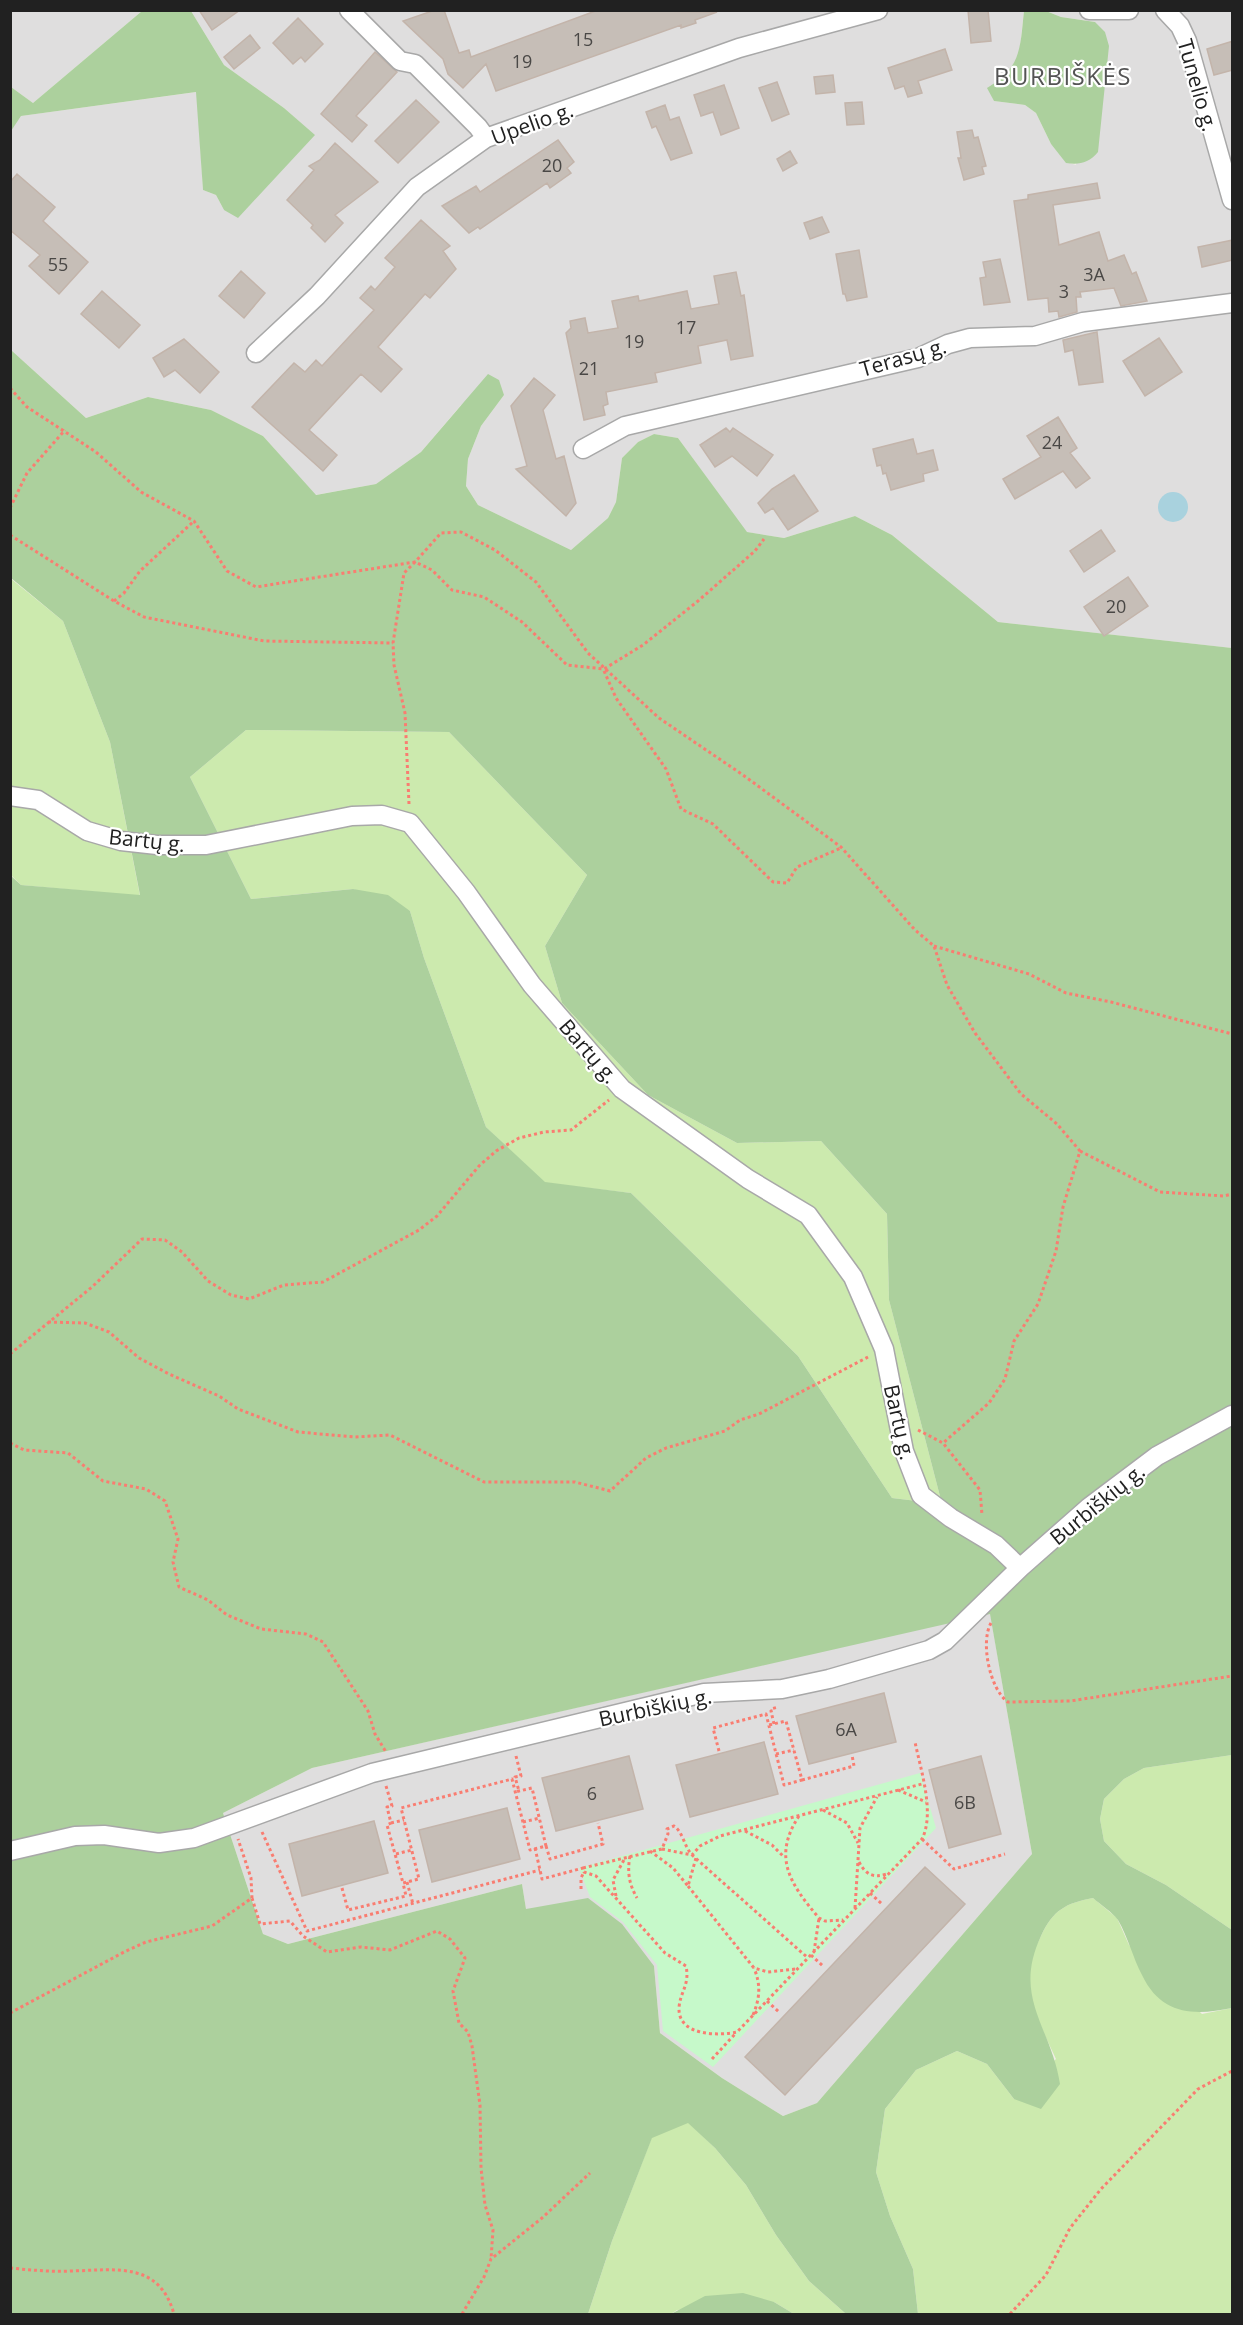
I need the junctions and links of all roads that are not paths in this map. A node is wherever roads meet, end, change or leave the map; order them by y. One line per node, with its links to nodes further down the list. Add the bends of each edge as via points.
1 (349, 10): 6 (street, via 400,61 415,64)
2 (878, 10): 6 (street, Upelio g., via 739,48)
3 (1089, 10): 4 (street)
4 (1129, 10)
5 (1165, 10): 7 (street, Tunelio g., via 1187,41)
6 (486, 138): 9 (street, Upelio g., via 417,187 317,296)
7 (1233, 200)
8 (1233, 303): 10 (street, Terasų g., via 1083,322 1035,336 970,338 918,358 625,426)
9 (256, 353)
10 (583, 449)
11 (10, 796): 13 (street, Bartų g., via 38,800 87,831 121,841 157,845 206,845 352,816 382,815 410,824 466,892 532,985 622,1089 748,1179 808,1215 853,1277 884,1349 904,1451 921,1495 996,1545)
12 (1233, 1414): 13 (street, Burbiškių g., via 1156,1456 1088,1508)
13 (1020, 1568): 14 (street, Burbiškių g., via 945,1641 929,1650 829,1679 782,1689 704,1693 389,1769 194,1838 159,1843 104,1835 75,1836)
14 (10, 1851)

